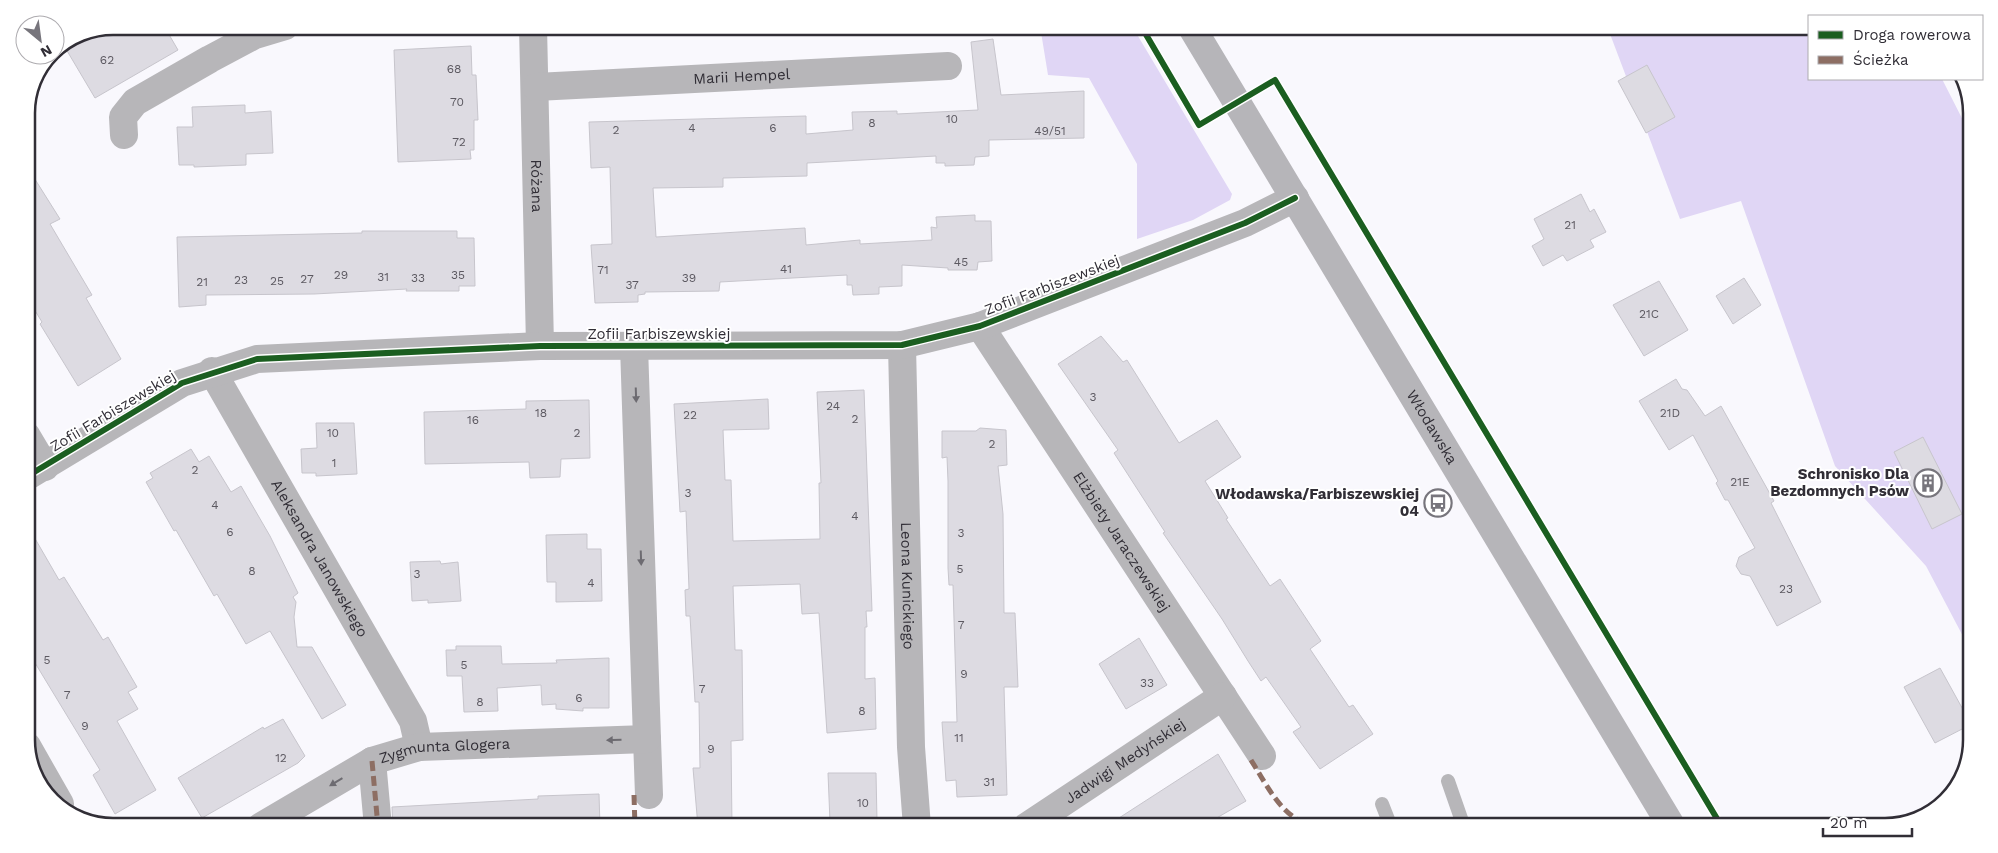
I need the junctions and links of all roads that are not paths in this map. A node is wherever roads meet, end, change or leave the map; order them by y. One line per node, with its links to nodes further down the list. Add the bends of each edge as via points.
1 (261, 35): 6 (street, via 240,43 135,102 123,117)
2 (534, 35): 5 (street, Różana)
3 (1196, 35): 7 (main road, Włodawska)
4 (948, 66): 5 (street, Marii Hempel)
5 (536, 87): 10 (street, Różana)
6 (124, 135)
7 (1294, 198): 8 (street, Zofii Farbiszewskiej, via 1246,223); 28 (main road, Włodawska)
8 (980, 326): 9 (street, Zofii Farbiszewskiej); 14 (street, Elżbiety Jaraczewskiej)
9 (902, 345): 11 (street, Zofii Farbiszewskiej); 24 (street, Leona Kunickiego, via 911,747)
10 (540, 346): 11 (street, Zofii Farbiszewskiej); 12 (street, Zofii Farbiszewskiej, via 257,358)
11 (634, 346): 15 (street, one-way to 15)
12 (212, 372): 13 (street, Zofii Farbiszewskiej, via 182,383); 16 (street, Aleksandra Janowskiego, via 413,721)
13 (36, 472)
14 (1223, 696): 17 (street, Elżbiety Jaraczewskiej); 25 (street, Jadwigi Medyńskiej)
15 (647, 739): 16 (street, Zygmunta Glogera, one-way to 16); 20 (street)
16 (419, 748): 18 (street, Zygmunta Glogera)
17 (1262, 756)
18 (372, 761): 22 (street, Zygmunta Glogera, one-way to 22); 23 (street)
19 (1448, 781): 27 (lane)
20 (649, 795)
21 (1382, 804): 26 (lane)
22 (275, 818)
23 (377, 818)
24 (916, 818)
25 (1040, 818)
26 (1387, 818)
27 (1461, 818)
28 (1667, 818)

